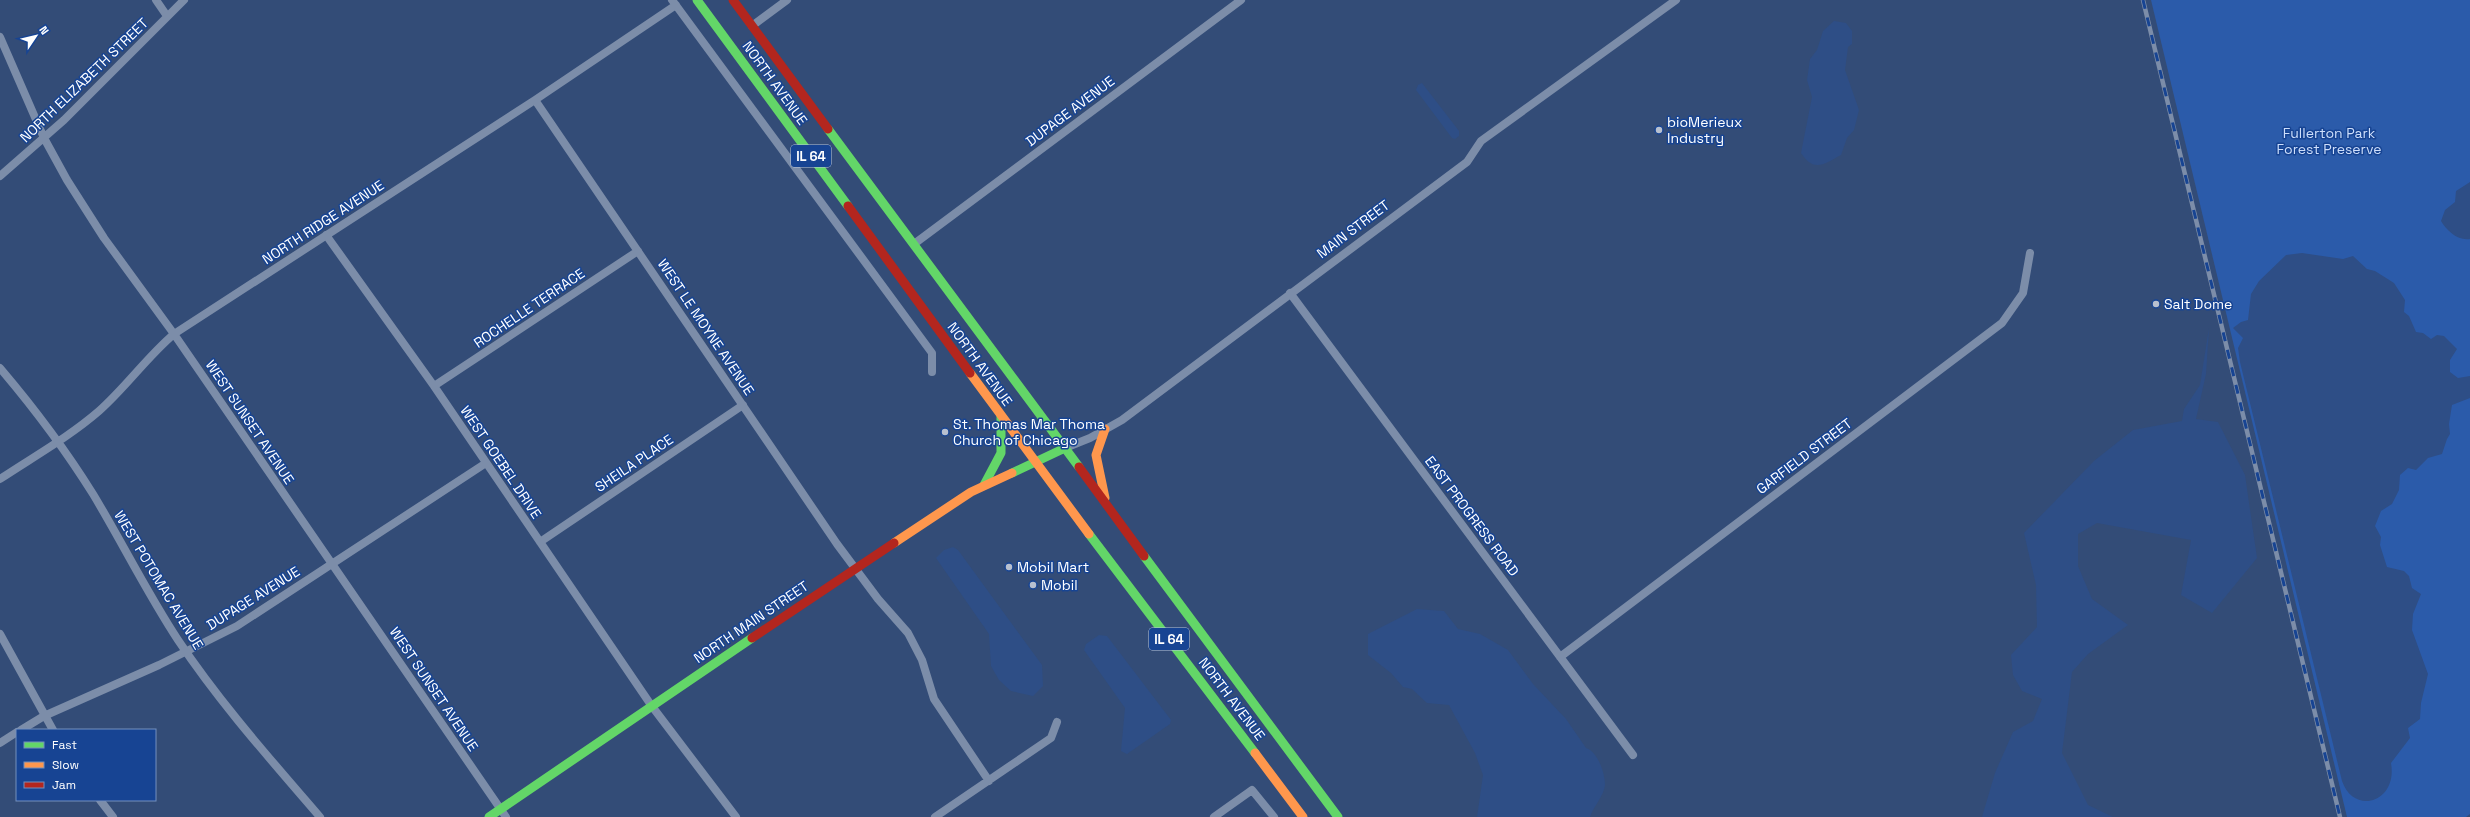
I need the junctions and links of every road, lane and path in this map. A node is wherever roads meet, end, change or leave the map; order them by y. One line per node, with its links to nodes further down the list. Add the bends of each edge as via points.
1 (156, 0): 9 (street)
2 (184, 0): 9 (street, NORTH ELIZABETH STREET)
3 (697, 0): 25 (main road, NORTH AVENUE / IL 64)
4 (733, 0): 10 (main road, NORTH AVENUE / IL 64)
5 (786, 0): 10 (street)
6 (1242, 0): 16 (street, DUPAGE AVENUE)
7 (1676, 0): 19 (street, MAIN STREET, via 1482,141 1467,162)
8 (674, 2): 12 (street, NORTH RIDGE AVENUE); 22 (street, via 932,353)
9 (167, 16): 13 (street, NORTH ELIZABETH STREET)
10 (752, 26): 16 (main road, NORTH AVENUE / IL 64)
11 (0, 37): 13 (street, WEST SUNSET AVENUE)
12 (535, 100): 15 (street, NORTH RIDGE AVENUE); 17 (street, WEST LE MOYNE AVENUE)
13 (44, 138): 14 (street, NORTH ELIZABETH STREET); 20 (street, WEST SUNSET AVENUE, via 104,238)
14 (0, 176)
15 (326, 235): 20 (street, NORTH RIDGE AVENUE); 23 (street, WEST GOEBEL DRIVE)
16 (914, 244): 28 (main road, NORTH AVENUE / IL 64)
17 (638, 251): 23 (street, ROCHELLE TERRACE); 24 (street, WEST LE MOYNE AVENUE)
18 (2030, 253): 39 (street, GARFIELD STREET, via 2023,293 2002,323)
19 (1290, 293): 26 (street, MAIN STREET, via 1122,420); 39 (street, EAST PROGRESS ROAD)
20 (174, 334): 27 (street, NORTH RIDGE AVENUE, via 99,411); 35 (street, WEST SUNSET AVENUE)
21 (0, 368): 27 (street, WEST POTOMAC AVENUE)
22 (932, 372)
23 (434, 386): 30 (street, WEST GOEBEL DRIVE)
24 (744, 405): 34 (street, SHEILA PLACE); 36 (street, WEST LE MOYNE AVENUE)
25 (1001, 415): 29 (main road, NORTH AVENUE / IL 64); 32 (main road, via 1004,445 999,461)
26 (1105, 429): 28 (street, MAIN STREET); 33 (main road, via 1094,454)
27 (58, 441): 31 (street, NORTH RIDGE AVENUE); 38 (street, WEST POTOMAC AVENUE, via 93,494 156,606)
28 (1065, 448): 29 (main road, MAIN STREET); 33 (main road, NORTH AVENUE / IL 64)
29 (1035, 462): 32 (main road, NORTH MAIN STREET); 58 (main road, NORTH AVENUE / IL 64)
30 (486, 463): 34 (street, WEST GOEBEL DRIVE); 35 (street, DUPAGE AVENUE)
31 (0, 479)
32 (984, 485): 36 (main road, NORTH MAIN STREET)
33 (1107, 506): 59 (main road, NORTH AVENUE / IL 64)
34 (540, 542): 40 (street, WEST GOEBEL DRIVE)
35 (332, 564): 38 (street, DUPAGE AVENUE, via 266,609); 50 (street, WEST SUNSET AVENUE)
36 (856, 569): 40 (main road, NORTH MAIN STREET); 48 (street, WEST LE MOYNE AVENUE, via 908,633 922,660 934,700)
37 (0, 634): 41 (street)
38 (186, 652): 41 (street, DUPAGE AVENUE); 52 (street, WEST POTOMAC AVENUE, via 229,710)
39 (1560, 657): 47 (street, EAST PROGRESS ROAD)
40 (651, 705): 50 (main road, NORTH MAIN STREET); 54 (street, WEST GOEBEL DRIVE)
41 (44, 716): 43 (street, DUPAGE AVENUE); 44 (street)
42 (1057, 722): 48 (street, via 1051,738)
43 (23, 729)
44 (52, 729)
45 (16, 733): 46 (street)
46 (0, 743)
47 (1633, 755)
48 (988, 781): 55 (street)
49 (101, 801): 51 (street)
50 (504, 813): 53 (main road, NORTH MAIN STREET)
51 (113, 817)
52 (320, 817)
53 (489, 817)
54 (736, 817)
55 (935, 817)
56 (1214, 817): 57 (street, via 1252,790)
57 (1274, 817)
58 (1303, 817)
59 (1338, 817)

